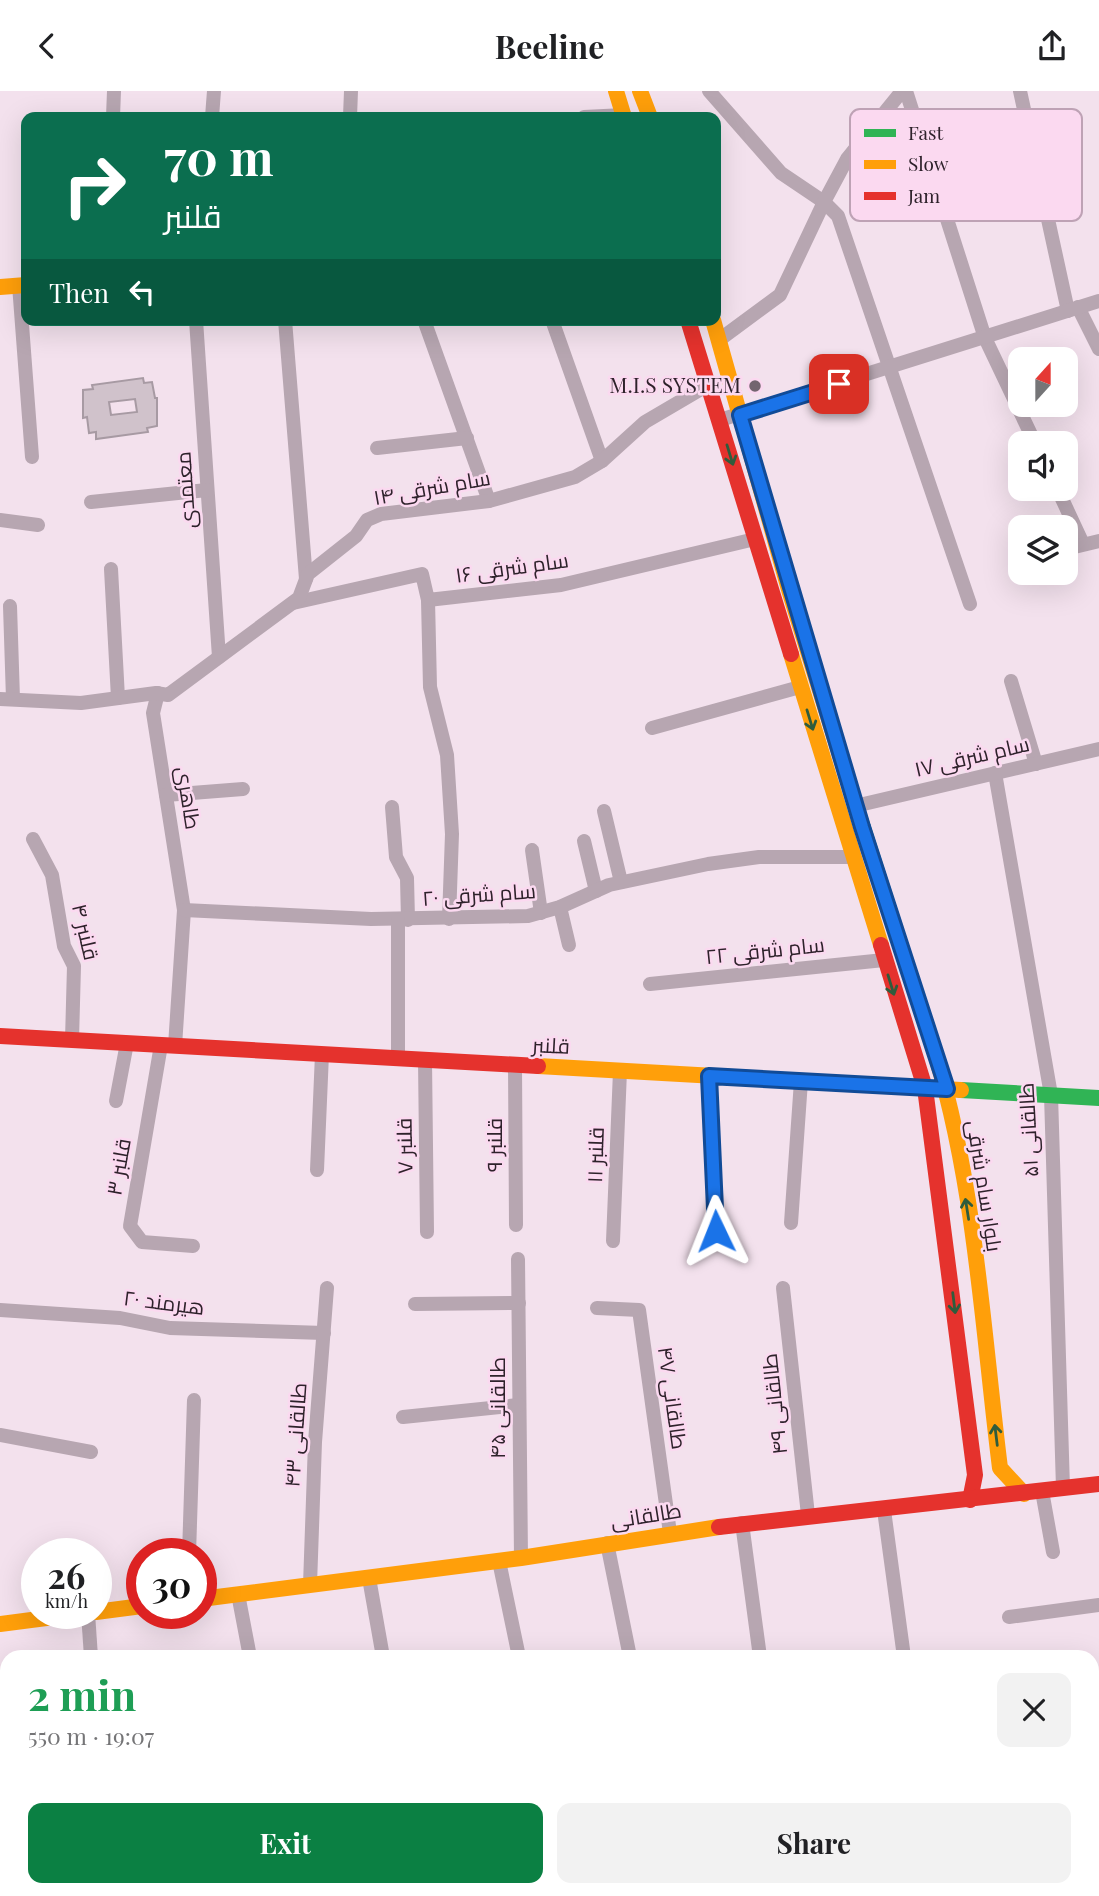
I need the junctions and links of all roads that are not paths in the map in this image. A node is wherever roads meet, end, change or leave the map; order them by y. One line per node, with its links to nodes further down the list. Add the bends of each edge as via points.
1 (114, 91): 12 (street)
2 (214, 91): 13 (street)
3 (352, 91): 14 (street)
4 (616, 91): 15 (street)
5 (640, 91): 16 (street)
6 (709, 91): 18 (street, via 781,173)
7 (904, 91): 9 (street); 10 (street)
8 (1020, 91): 11 (street)
9 (889, 109)
10 (910, 109)
11 (1024, 109)
12 (113, 112)
13 (212, 112)
14 (350, 112)
15 (623, 112)
16 (648, 112)
17 (850, 155): 18 (street)
18 (824, 202): 33 (street, via 780,295); 35 (street, via 838,216)
19 (947, 221): 32 (street)
20 (1052, 221): 24 (street)
21 (21, 285): 22 (street)
22 (0, 287)
23 (1099, 301): 24 (street)
24 (1073, 309): 32 (street); 34 (street)
25 (25, 326): 42 (street)
26 (196, 326): 44 (street, معتمدی)
27 (285, 326): 55 (street)
28 (427, 326): 40 (street)
29 (554, 326): 43 (street)
30 (690, 326): 36 (street, بلوار سام شرقی)
31 (715, 326): 33 (street, بلوار سام شرقی)
32 (985, 338): 35 (street); 39 (street)
33 (719, 340): 37 (street, بلوار سام شرقی)
34 (1099, 349)
35 (889, 369): 37 (street); 58 (street)
36 (708, 385): 38 (street, بلوار سام شرقی); 43 (street, سام شرقی ۱۴, via 645,422)
37 (740, 415): 38 (street); 72 (street, بلوار سام شرقی)
38 (720, 421): 50 (street, بلوار سام شرقی, one-way to 50)
39 (1029, 431)
40 (467, 438): 41 (street); 45 (street)
41 (377, 448)
42 (32, 457)
43 (602, 461): 45 (street, سام شرقی ۱۴, via 575,477)
44 (207, 490): 47 (street); 60 (street, معتمدی)
45 (489, 501): 55 (street, سام شرقی ۱۴, via 368,520)
46 (1062, 501): 52 (street)
47 (91, 502)
48 (0, 520): 49 (street)
49 (38, 525)
50 (755, 539): 56 (street, سام شرقی ۱۶, via 561,585); 62 (street, بلوار سام شرقی)
51 (1099, 541): 52 (street)
52 (1083, 544): 53 (street)
53 (1078, 545)
54 (111, 569): 64 (street)
55 (306, 579): 57 (street, سام شرقی ۱۴)
56 (428, 600): 57 (street, سام شرقی ۱۶, via 422,574); 84 (street, via 430,687 447,755)
57 (293, 603): 60 (street, سام شرقی ۱۴)
58 (970, 604)
59 (10, 606): 65 (street)
60 (219, 657): 63 (street, سام شرقی ۱۴, via 168,695)
61 (1011, 681): 68 (street)
62 (800, 687): 66 (street); 78 (street, بلوار سام شرقی, one-way to 78)
63 (158, 693): 64 (street, سام شرقی ۱۴); 71 (street, طاهری, via 153,713)
64 (118, 698): 65 (street, سام شرقی ۱۴, via 81,703)
65 (6, 699)
66 (652, 728)
67 (1099, 749): 68 (street, سام شرقی ۱۷)
68 (1035, 764): 69 (street, سام شرقی ۱۷)
69 (995, 773): 72 (street, سام شرقی ۱۷); 102 (street, طالقانی ۵۱)
70 (243, 789): 71 (street)
71 (166, 795): 82 (street, طاهری)
72 (855, 806): 101 (street, بلوار سام شرقی)
73 (393, 807): 85 (street, via 396,857 407,878)
74 (604, 811): 79 (street)
75 (33, 839): 90 (street, قلنبر ۴, via 51,875 64,946 74,966)
76 (584, 841): 80 (street)
77 (532, 850): 83 (street)
78 (852, 857): 79 (street, سام شرقی ۲۰, via 735,859); 87 (street, بلوار سام شرقی)
79 (621, 882): 80 (street, سام شرقی ۲۰)
80 (596, 891): 81 (street, سام شرقی ۲۰)
81 (560, 907): 83 (street, سام شرقی ۲۰); 86 (street)
82 (184, 910): 85 (street, سام شرقی ۲۰); 92 (street, طاهری)
83 (541, 913): 84 (street, سام شرقی ۲۰)
84 (449, 919): 85 (street, سام شرقی ۲۰)
85 (403, 920): 94 (street)
86 (569, 945)
87 (884, 960): 88 (street, سام شرقی ۲۲); 100 (street, بلوار سام شرقی, one-way to 100)
88 (650, 984)
89 (0, 1036): 90 (street, قلنبر)
90 (72, 1040): 91 (street, قلنبر)
91 (127, 1043): 92 (street, قلنبر); 104 (street)
92 (168, 1046): 93 (street, قلنبر); 111 (street, قلنبر ۳, via 130,1226 142,1242)
93 (322, 1054): 94 (street, قلنبر); 105 (street)
94 (398, 1058): 95 (street, قلنبر)
95 (425, 1060): 96 (street, قلنبر); 109 (street, قلنبر ۷)
96 (515, 1065): 97 (street, قلنبر); 107 (street, قلنبر ۹)
97 (620, 1071): 98 (street, قلنبر); 110 (street, قلنبر ۱۱)
98 (709, 1076): 99 (street, قلنبر); 108 (street)
99 (801, 1081): 100 (street, قلنبر); 106 (street)
100 (925, 1088): 101 (street, قلنبر); 129 (street, بلوار سام شرقی, one-way to 129, via 975,1475)
101 (947, 1089): 102 (street, قلنبر); 128 (street, بلوار سام شرقی, one-way to 101, via 1000,1468 971,1233)
102 (1051, 1095): 103 (street, قلنبر); 126 (street, طالقانی ۵۱)
103 (1099, 1098)
104 (116, 1101)
105 (317, 1170)
106 (791, 1223)
107 (516, 1225)
108 (716, 1231)
109 (427, 1232)
110 (613, 1241)
111 (193, 1246)
112 (518, 1259): 115 (street, طالقانی ۴۵)
113 (327, 1288): 119 (street, طالقانی ۴۳)
114 (783, 1289): 131 (street, طالقانی ۴۹)
115 (519, 1303): 116 (street); 121 (street, طالقانی ۴۵)
116 (415, 1304)
117 (597, 1308): 133 (street, طالقانی ۴۷, via 639,1310)
118 (0, 1310): 119 (street, هیرمند ۲۰, via 120,1318 170,1328)
119 (324, 1333): 140 (street, طالقانی ۴۳)
120 (194, 1400): 134 (street)
121 (519, 1405): 122 (street); 137 (street, طالقانی ۴۵)
122 (403, 1417)
123 (0, 1436): 124 (street)
124 (91, 1452)
125 (1099, 1484): 126 (street, طالقانی)
126 (1063, 1488): 127 (street, طالقانی)
127 (1042, 1491): 128 (street, طالقانی); 136 (street)
128 (1024, 1494): 129 (street, طالقانی)
129 (970, 1500): 130 (street, طالقانی)
130 (884, 1510): 131 (street, طالقانی); 154 (street)
131 (808, 1515): 132 (street, طالقانی)
132 (742, 1523): 133 (street, طالقانی); 153 (street)
133 (670, 1532): 135 (street, طالقانی)
134 (190, 1538)
135 (607, 1543): 137 (street, طالقانی); 152 (street)
136 (1053, 1552)
137 (520, 1558): 138 (street, طالقانی)
138 (499, 1560): 139 (street, طالقانی); 151 (street)
139 (369, 1578): 140 (street, طالقانی); 150 (street)
140 (310, 1585): 141 (street, طالقانی)
141 (238, 1594): 142 (street, طالقانی); 149 (street)
142 (217, 1597)
143 (1099, 1605): 144 (street)
144 (1009, 1617)
145 (21, 1621): 146 (street)
146 (0, 1624)
147 (88, 1629): 148 (street)
148 (90, 1650)
149 (249, 1650)
150 (382, 1650)
151 (518, 1650)
152 (629, 1650)
153 (759, 1650)
154 (903, 1650)

